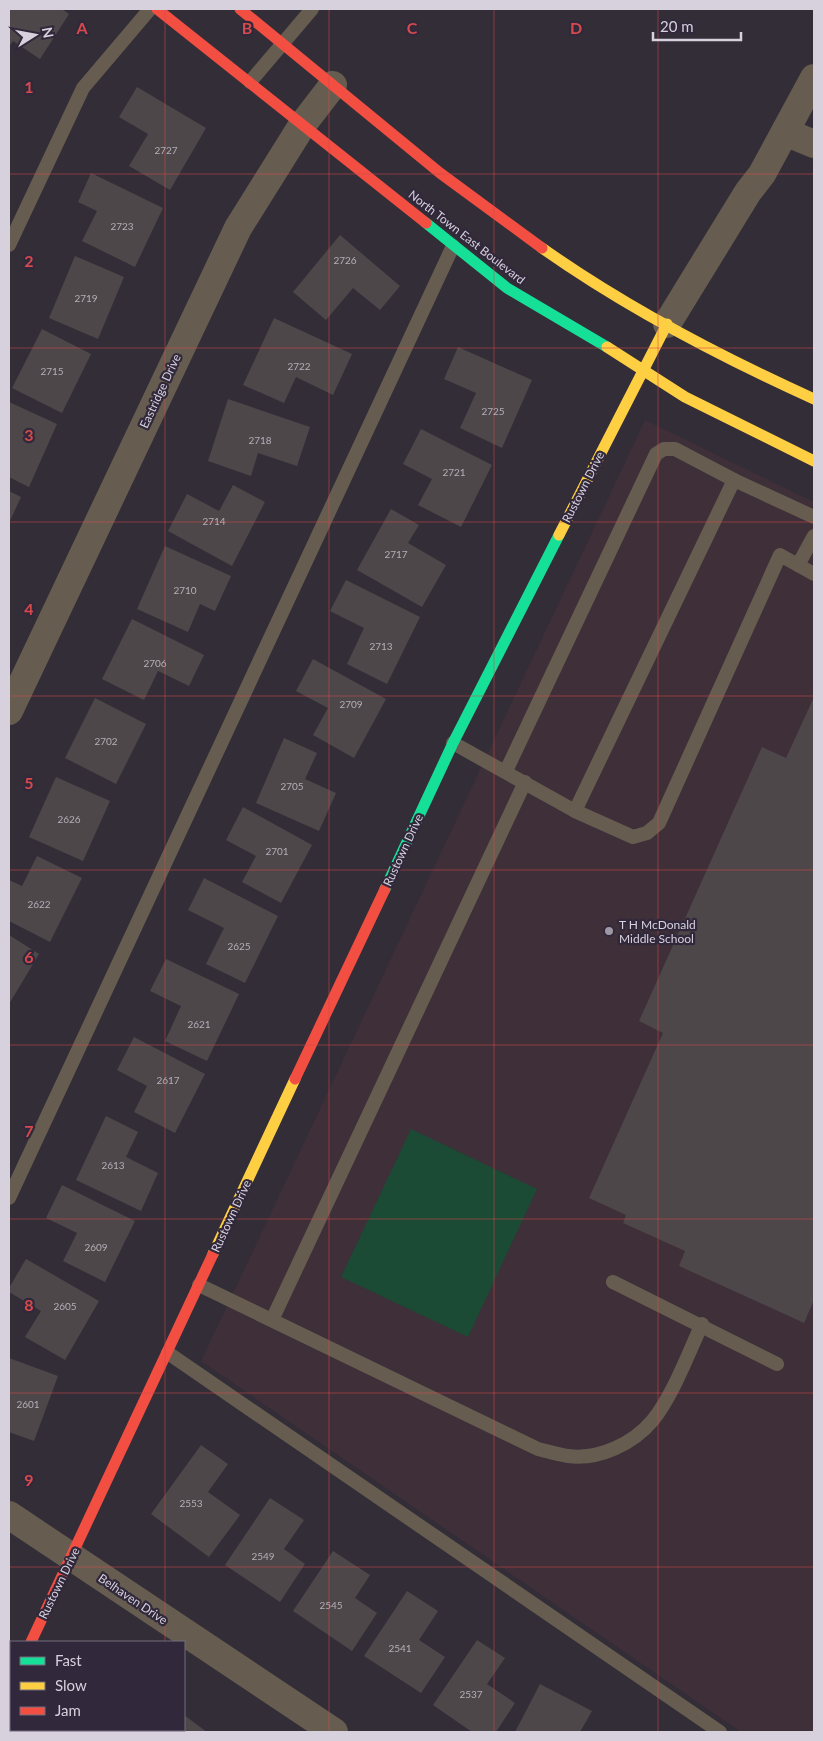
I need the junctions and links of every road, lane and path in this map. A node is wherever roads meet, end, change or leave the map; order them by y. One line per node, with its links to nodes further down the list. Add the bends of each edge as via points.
1 (150, 9): 12 (lane, via 83,88)
2 (157, 9): 7 (main road, North Town East Boulevard)
3 (240, 9): 5 (main road)
4 (312, 9): 5 (lane)
5 (281, 43): 7 (lane); 8 (main road)
6 (814, 78): 10 (street, Rustown Drive)
7 (250, 82): 9 (main road, North Town East Boulevard)
8 (333, 85): 9 (street, Eastridge Drive); 14 (main road, via 509,225 593,281)
9 (303, 124): 13 (main road, North Town East Boulevard); 23 (street, Eastridge Drive, via 238,228)
10 (785, 132): 11 (street); 14 (street, Rustown Drive)
11 (814, 144)
12 (9, 245)
13 (453, 246): 15 (main road, North Town East Boulevard, via 507,288); 28 (lane)
14 (667, 324): 15 (main road, Rustown Drive); 16 (main road, via 754,372)
15 (642, 368): 17 (main road, North Town East Boulevard, via 685,397); 24 (main road, Rustown Drive)
16 (814, 399)
17 (814, 461)
18 (734, 480): 19 (lane); 25 (lane, via 675,449 664,449 656,454); 27 (lane)
19 (814, 517)
20 (814, 536): 21 (lane)
21 (798, 566): 22 (lane); 27 (lane, via 780,555 659,823 647,833 632,836)
22 (814, 574)
23 (9, 711)
24 (453, 743): 25 (lane); 30 (main road, Rustown Drive)
25 (506, 771): 26 (lane)
26 (525, 782): 27 (lane); 31 (lane)
27 (575, 811)
28 (9, 1198)
29 (613, 1282): 32 (lane)
30 (199, 1285): 31 (lane); 33 (main road, Rustown Drive)
31 (272, 1320): 32 (lane, via 538,1449 569,1456 600,1454 630,1442 653,1420)
32 (702, 1324): 34 (lane)
33 (168, 1352): 36 (main road, Rustown Drive); 39 (lane)
34 (777, 1364)
35 (9, 1515): 36 (street, Belhaven Drive)
36 (71, 1558): 37 (main road, Rustown Drive); 38 (street, Belhaven Drive)
37 (31, 1641)
38 (334, 1732)
39 (720, 1732)

